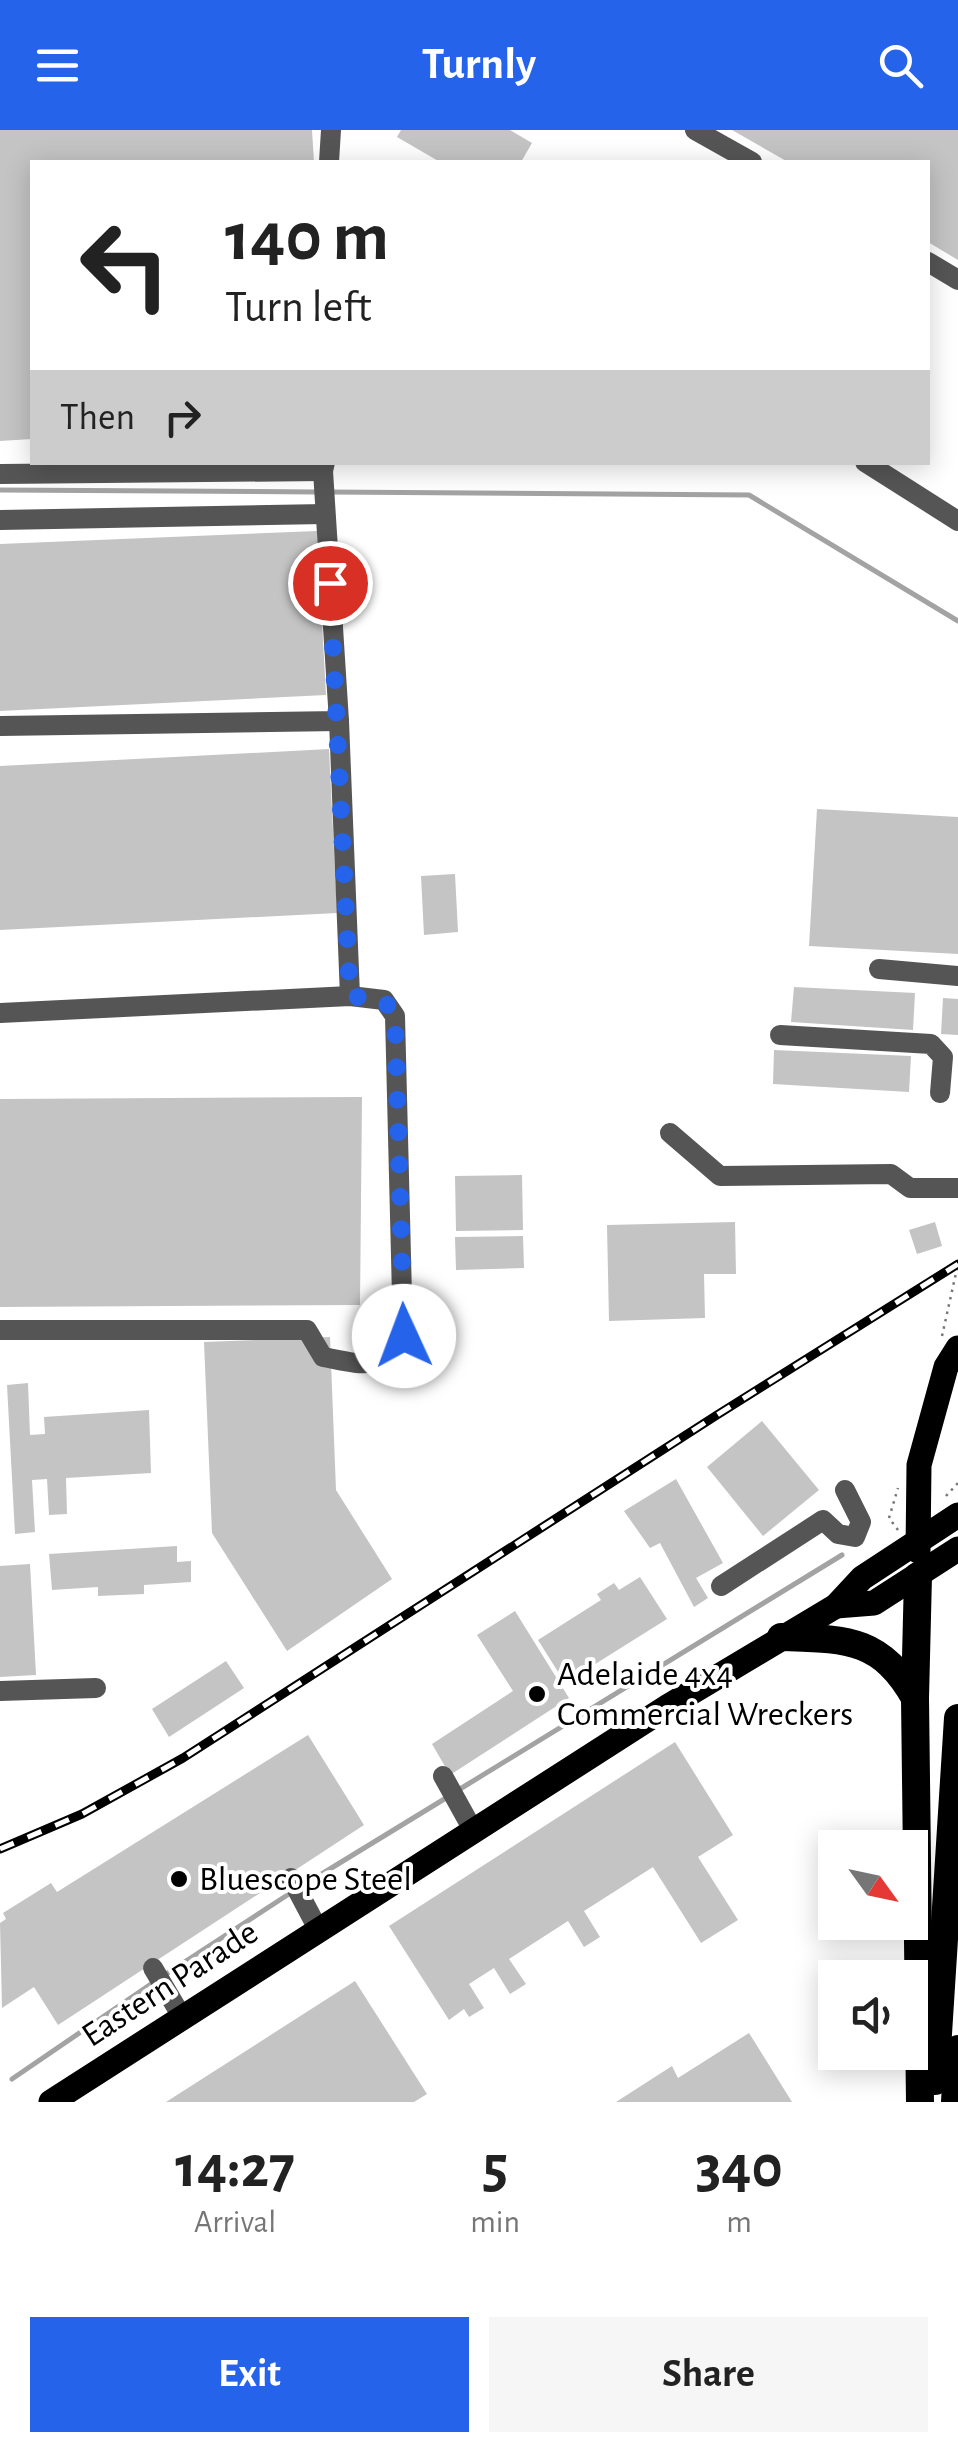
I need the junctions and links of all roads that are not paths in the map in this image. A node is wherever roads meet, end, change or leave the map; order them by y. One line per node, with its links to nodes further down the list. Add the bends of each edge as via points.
1 (331, 130): 4 (lane)
2 (339, 130): 5 (lane)
3 (696, 130): 6 (lane)
4 (329, 160)
5 (340, 160)
6 (748, 160)
7 (930, 263): 8 (lane)
8 (958, 280)
9 (870, 465): 14 (lane)
10 (324, 467): 11 (lane); 12 (lane)
11 (0, 474)
12 (325, 514): 13 (lane); 15 (lane)
13 (0, 520)
14 (958, 521)
15 (339, 721): 16 (lane); 19 (lane)
16 (0, 726)
17 (880, 969): 18 (lane)
18 (958, 976)
19 (350, 996): 20 (lane); 25 (lane, via 384,1000 395,1016 404,1336 393,1354 358,1364 324,1357 307,1330)
20 (0, 1013)
21 (780, 1035): 22 (lane, via 931,1044 944,1057)
22 (940, 1094)
23 (670, 1133): 24 (lane, via 720,1176 891,1174 910,1188)
24 (958, 1188)
25 (0, 1330)
26 (958, 1348): 28 (main road, via 946,1367 919,1465)
27 (845, 1490): 34 (lane, via 861,1522 855,1537 838,1534 823,1520)
28 (916, 1506): 30 (main road); 32 (main road, via 876,1553)
29 (958, 1515): 30 (main road, Eastern Parade)
30 (918, 1541): 32 (main road, Eastern Parade); 33 (main road)
31 (958, 1549): 33 (main road, Eastern Parade)
32 (872, 1570): 35 (main road, Eastern Parade)
33 (918, 1576): 35 (main road, Eastern Parade, via 874,1603); 39 (highway)
34 (721, 1586)
35 (836, 1606): 36 (main road, Eastern Parade)
36 (781, 1637): 39 (highway, via 865,1645 892,1663); 42 (main road, Eastern Parade)
37 (96, 1688): 38 (lane)
38 (0, 1691)
39 (915, 1698): 49 (highway)
40 (958, 1718): 50 (highway)
41 (443, 1776): 42 (lane)
42 (468, 1821): 44 (main road, Eastern Parade)
43 (291, 1878): 44 (lane)
44 (318, 1931): 46 (main road, Eastern Parade)
45 (153, 1968): 46 (lane)
46 (176, 2007): 48 (main road, Eastern Parade)
47 (958, 2049): 51 (highway)
48 (51, 2102)
49 (920, 2102)
50 (934, 2102)
51 (955, 2102)

